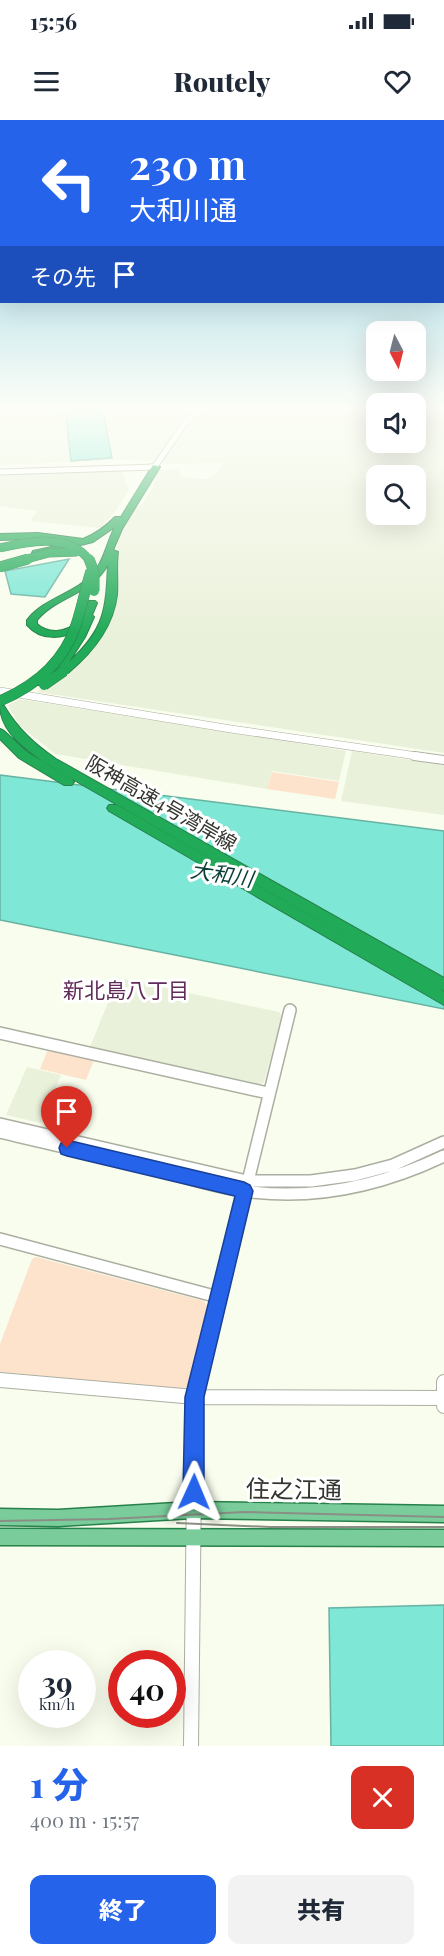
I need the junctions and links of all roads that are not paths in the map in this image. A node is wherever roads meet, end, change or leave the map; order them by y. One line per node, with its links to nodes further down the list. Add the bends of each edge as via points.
1 (144, 482): 3 (highway)
2 (146, 482): 4 (highway)
3 (124, 511): 5 (highway); 13 (highway, bridge, via 91,571 67,646 52,668)
4 (123, 521): 10 (highway, via 98,574 76,593 37,612 32,623 40,632 73,630); 11 (highway, via 113,555 109,612 84,654)
5 (105, 532): 6 (highway, via 80,540 42,536); 8 (highway, bridge, via 87,542)
6 (0, 538): 9 (highway, bridge, via 70,543 93,555)
7 (3, 549): 10 (highway, bridge, via 17,543 45,541 78,549 94,566)
8 (0, 566): 9 (highway, bridge, via 70,552 90,556)
9 (104, 569): 11 (highway, via 105,593 97,623 82,650)
10 (92, 603): 13 (highway, bridge, via 82,635 70,656 50,675)
11 (64, 670): 14 (highway, bridge, via 36,690)
12 (0, 690): 17 (street, via 231,729)
13 (23, 691): 14 (highway, bridge)
14 (0, 705): 19 (highway, 阪神高速4号湾岸線, via 14,731 52,762)
15 (0, 733): 18 (highway, 阪神高速4号湾岸線)
16 (0, 739): 18 (highway, via 19,755)
17 (444, 758)
18 (49, 771): 20 (highway, 阪神高速4号湾岸線)
19 (444, 985)
20 (444, 999)
21 (290, 1010): 23 (street)
22 (0, 1033): 23 (street)
23 (268, 1093): 28 (street)
24 (0, 1124): 28 (street)
25 (0, 1132): 28 (street)
26 (444, 1142): 28 (street, via 393,1165 355,1174)
27 (444, 1156): 28 (street, via 390,1179 349,1188 310,1193)
28 (246, 1186): 30 (street)
29 (0, 1239): 30 (street)
30 (218, 1297): 33 (street)
31 (0, 1380): 33 (street)
32 (444, 1382): 34 (street)
33 (195, 1397): 34 (street); 35 (street)
34 (444, 1400)
35 (193, 1510): 36 (main road, 住之江通); 37 (main road, 住之江通, via 58,1518); 38 (street)
36 (444, 1514)
37 (0, 1517)
38 (193, 1536): 39 (main road); 40 (main road); 41 (street)
39 (0, 1537)
40 (444, 1538)
41 (191, 1746)

